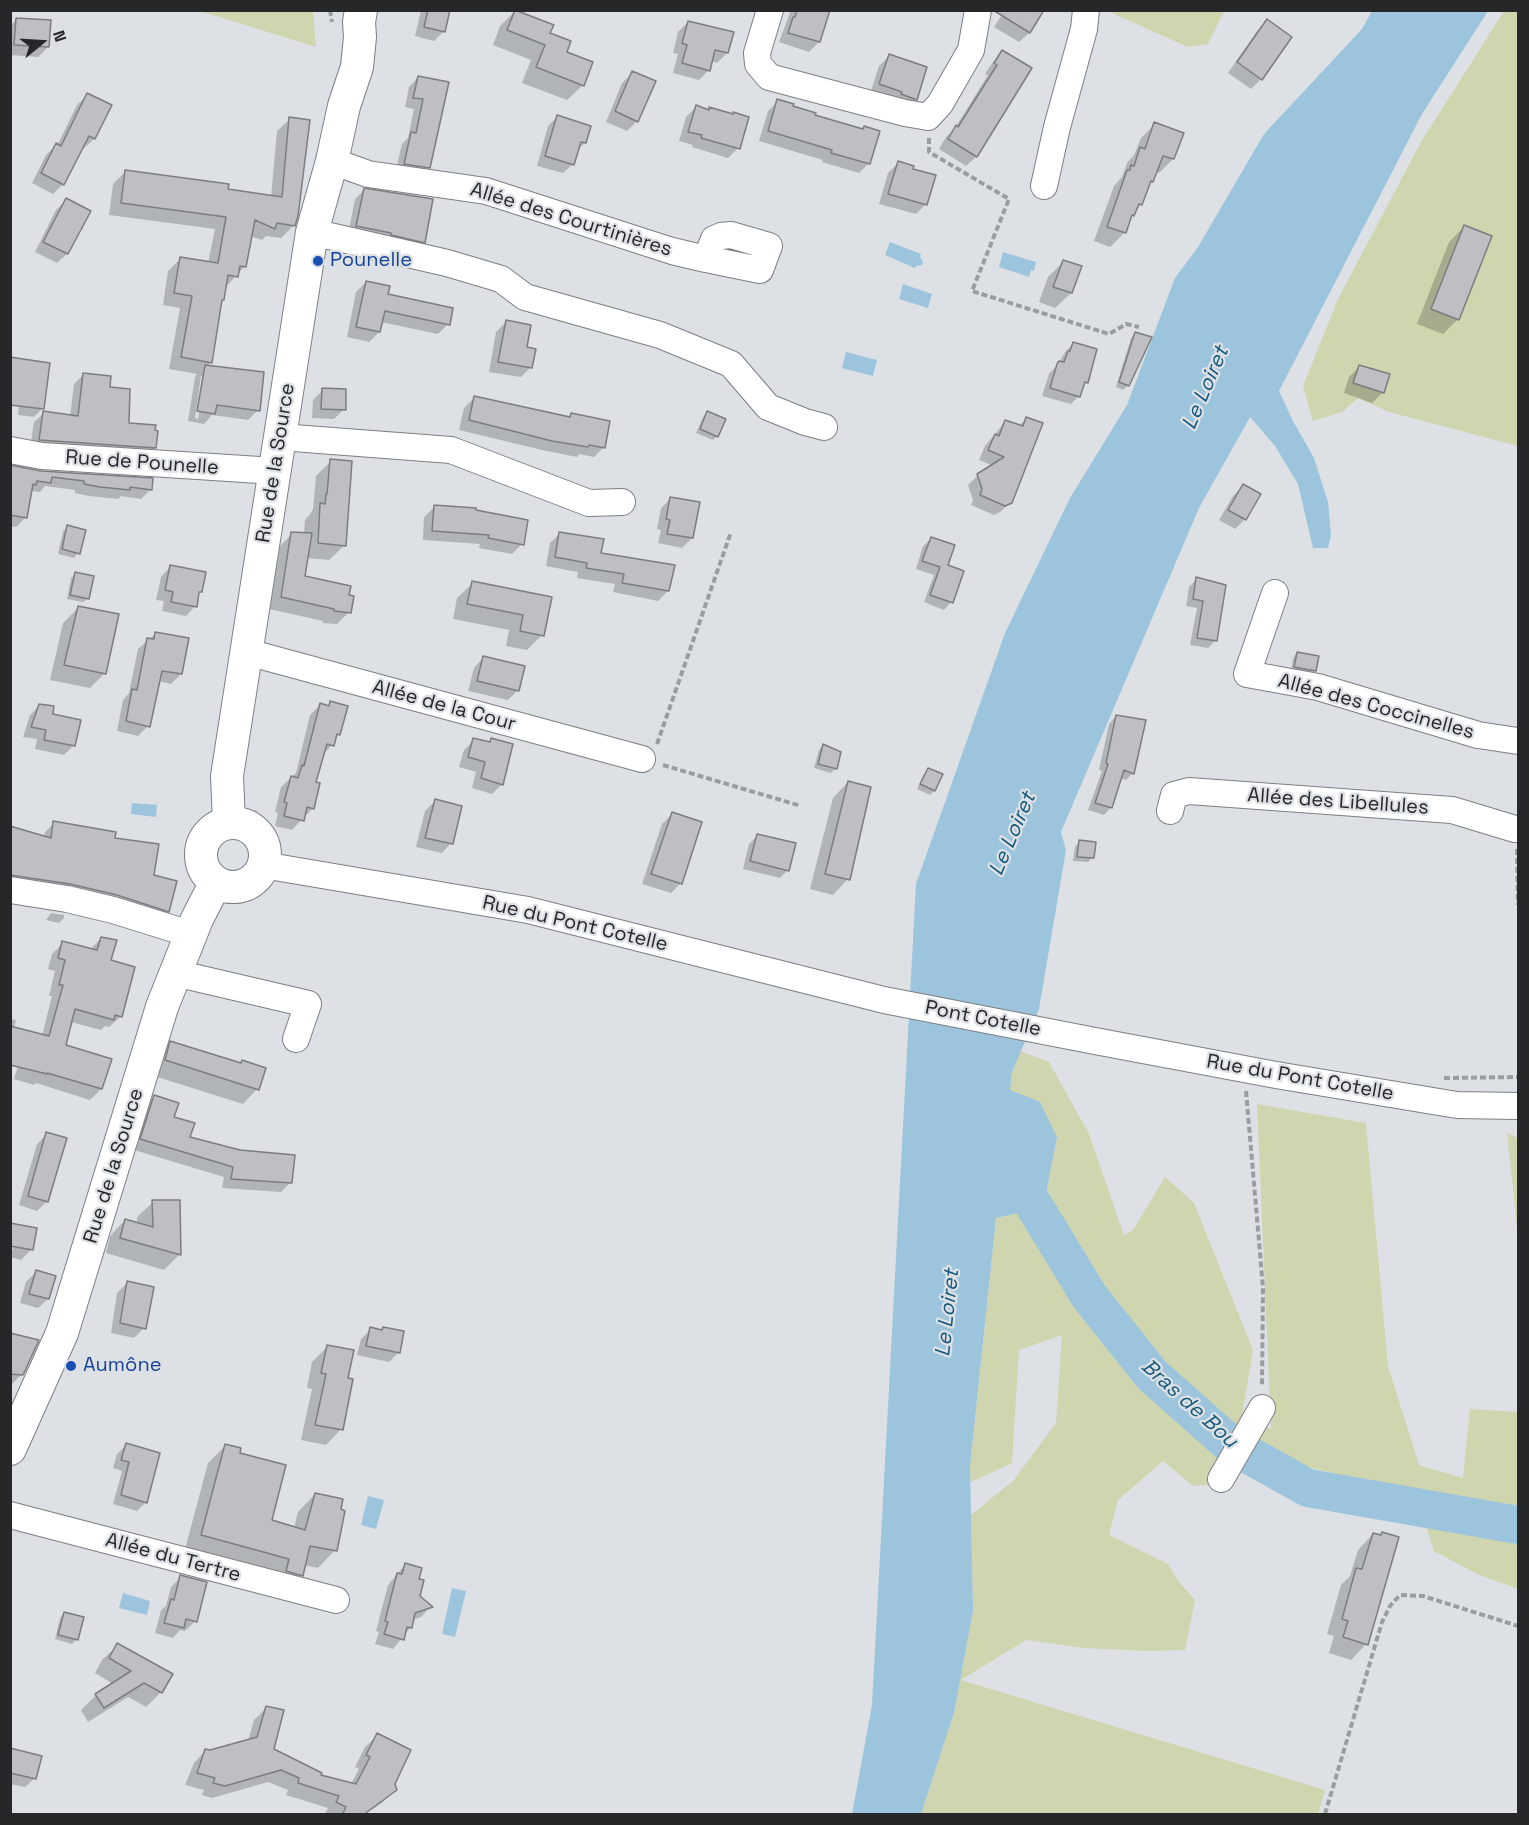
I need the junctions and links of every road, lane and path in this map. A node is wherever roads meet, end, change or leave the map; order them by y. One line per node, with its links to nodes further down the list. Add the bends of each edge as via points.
1 (337, 10): 6 (main road, Rue de la Source, via 344,44)
2 (361, 10): 6 (main road, Rue de la Source, via 357,67)
3 (770, 10): 7 (street, via 757,53 758,64 769,77)
4 (978, 10): 7 (street, via 971,50 940,104)
5 (1086, 10): 9 (street)
6 (344, 106): 8 (main road, Rue de la Source)
7 (928, 117): 12 (path, via 929,152 1010,199 972,291 1109,334 1126,324)
8 (332, 161): 10 (main road, Rue de la Source); 11 (street, Allée des Courtinières, via 369,174 486,191)
9 (1044, 186)
10 (312, 232): 13 (street, via 447,262 501,279 525,297 660,335 731,364 768,407); 14 (main road, Rue de la Source)
11 (706, 259)
12 (1139, 327)
13 (824, 427)
14 (280, 437): 16 (main road, Rue de la Source); 17 (street, via 451,450 589,503)
15 (10, 450): 16 (street, Rue de Pounelle, via 42,456)
16 (275, 471): 20 (main road, Rue de la Source)
17 (622, 502)
18 (731, 532): 22 (path, via 655,750)
19 (1275, 593): 21 (street, Allée des Coccinelles, via 1247,674 1318,687 1478,735)
20 (247, 652): 22 (street, Allée de la Cour); 25 (main road, Rue de la Source, via 227,776)
21 (1518, 741)
22 (642, 759): 23 (path)
23 (801, 806)
24 (1170, 810): 26 (street, Allée des Libellules, via 1174,795 1189,791 1452,810)
25 (229, 823): 27 (main road, via 248,827 257,834 265,854); 28 (main road, via 212,831 202,848 204,867)
26 (1515, 829): 30 (path)
27 (263, 865): 28 (main road, via 253,880 244,885 234,887); 33 (street, Rue du Pont Cotelle, via 528,910)
28 (216, 882): 31 (main road, Rue de la Source)
29 (10, 890): 31 (street, via 67,898)
30 (1518, 905)
31 (190, 934): 32 (main road, Rue de la Source)
32 (175, 973): 34 (street, via 308,1004); 39 (main road, Rue de la Source, via 62,1333)
33 (884, 1000): 35 (street, Pont Cotelle)
34 (296, 1039)
35 (1083, 1039): 36 (street, Rue du Pont Cotelle)
36 (1245, 1069): 37 (street, Rue du Pont Cotelle, via 1457,1105); 38 (path, via 1263,1288)
37 (1518, 1106)
38 (1262, 1408): 40 (street)
39 (15, 1430)
40 (1221, 1479)
41 (10, 1515): 42 (street, Allée du Tertre)
42 (336, 1600)
43 (1518, 1626): 44 (path, via 1423,1596 1400,1595 1382,1622)
44 (1325, 1815)

